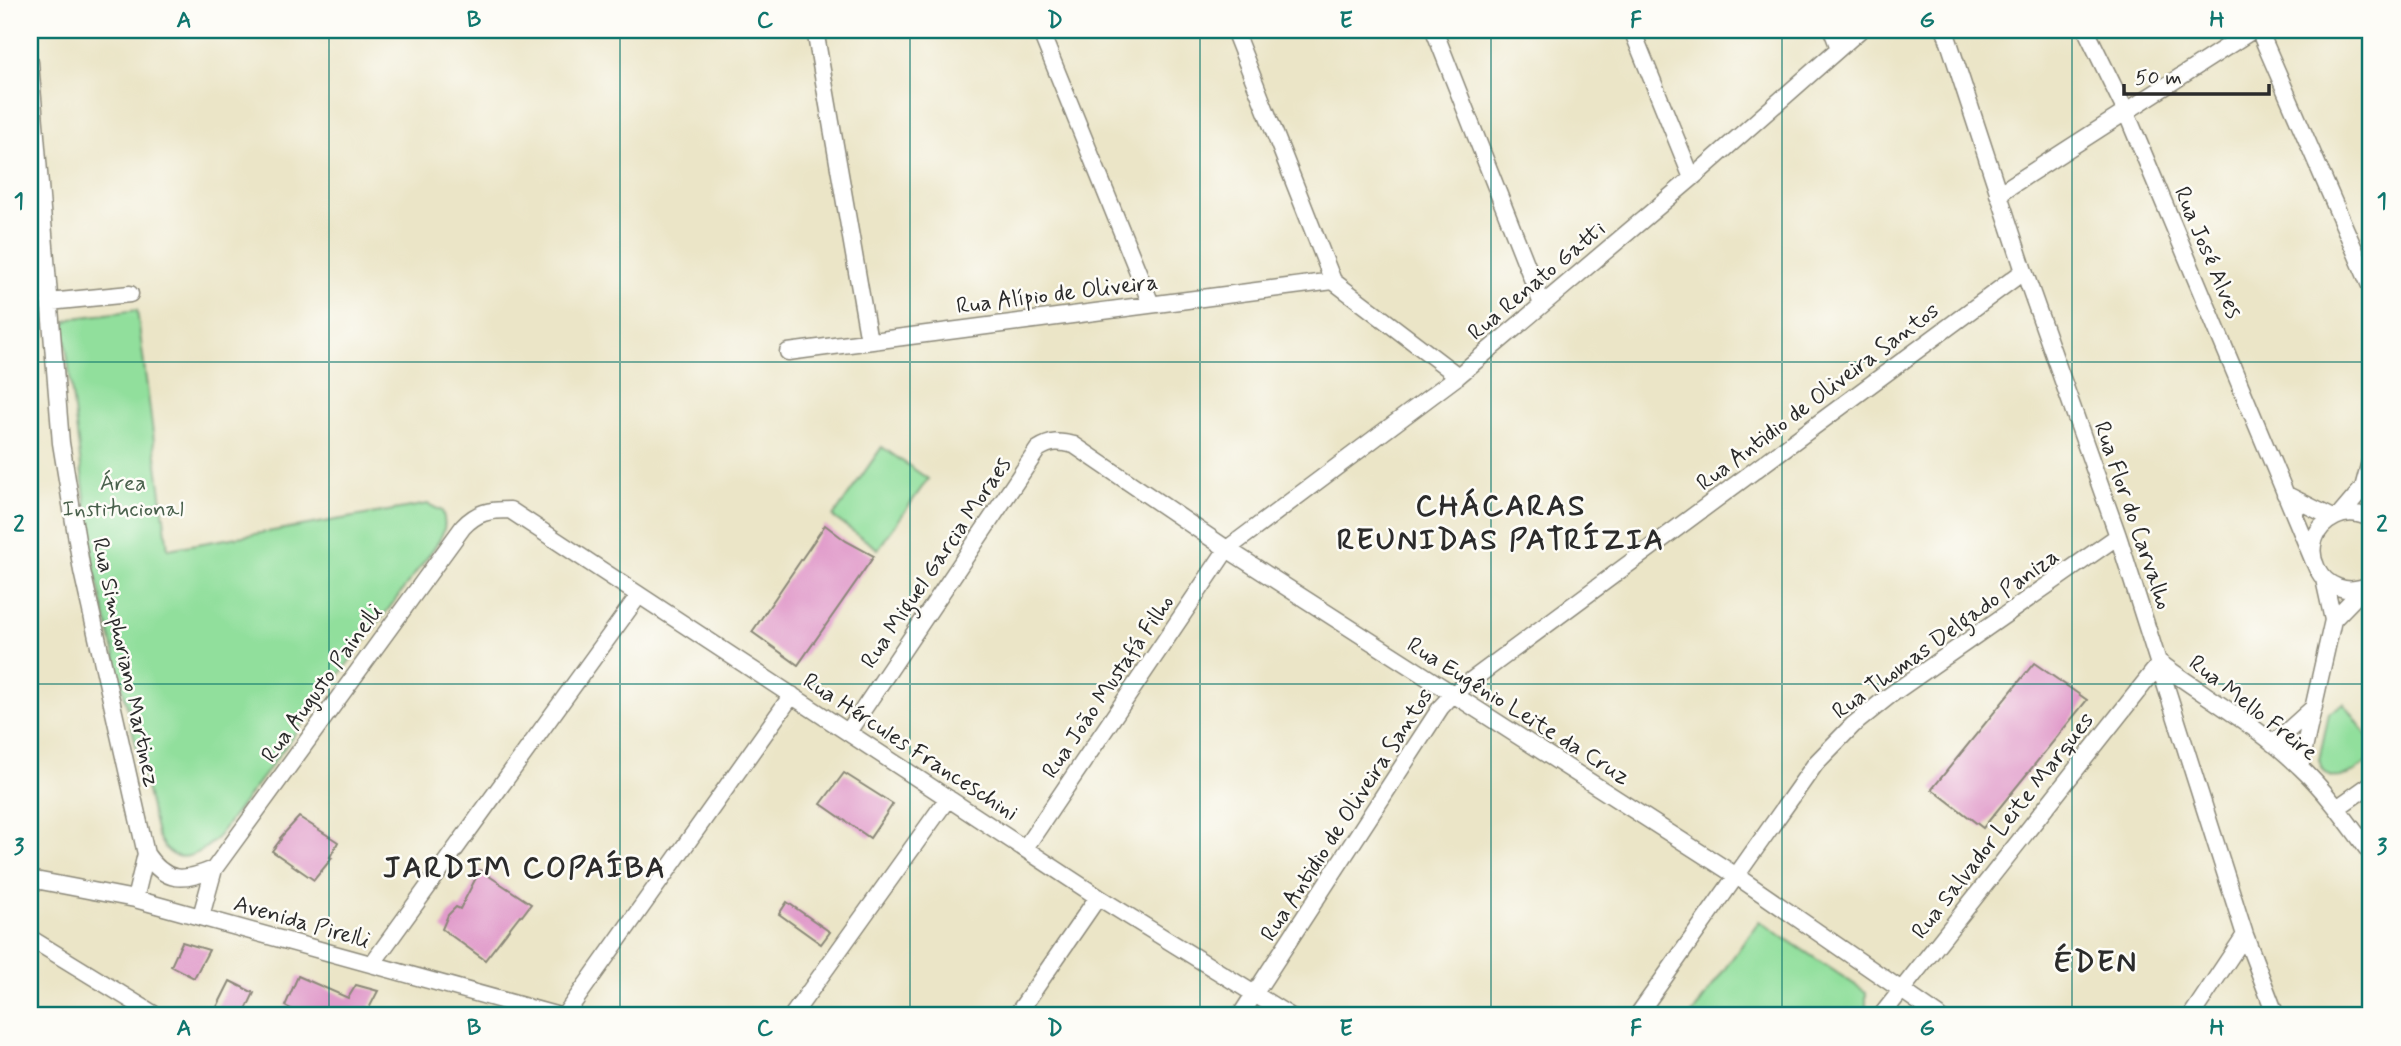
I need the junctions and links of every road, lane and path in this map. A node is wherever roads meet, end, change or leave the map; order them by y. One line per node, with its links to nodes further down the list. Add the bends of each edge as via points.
1 (815, 30): 24 (street)
2 (1040, 30): 22 (street)
3 (1234, 30): 18 (street)
4 (1434, 30): 23 (street)
5 (1632, 30): 15 (street)
6 (1832, 30): 12 (street)
7 (1860, 30): 12 (street, Rua Renato Gatti)
8 (1945, 30): 16 (street, Rua Flor do Carvalho)
9 (2086, 30): 14 (street, Rua José Alves)
10 (2253, 30): 14 (street)
11 (2259, 30): 19 (street)
12 (1839, 48): 15 (street, Rua Renato Gatti)
13 (30, 62): 21 (street, Rua Simphoriano Martinez)
14 (2126, 112): 16 (street); 30 (street, Rua José Alves)
15 (1692, 178): 23 (street, Rua Renato Gatti)
16 (1998, 194): 17 (street, Rua Flor do Carvalho)
17 (2024, 271): 35 (street, Rua Flor do Carvalho); 43 (street, Rua Antidio de Oliveira Santos)
18 (1333, 281): 22 (street, Rua Alípio de Oliveira); 26 (street)
19 (2371, 288)
20 (130, 294): 21 (street)
21 (49, 302): 53 (street, Rua Simphoriano Martinez, via 61,443 82,571)
22 (1151, 304): 24 (street, Rua Alípio de Oliveira)
23 (1542, 304): 26 (street, Rua Renato Gatti)
24 (869, 341): 25 (street, Rua Alípio de Oliveira)
25 (788, 352)
26 (1458, 376): 36 (street, Rua Renato Gatti)
27 (1074, 445): 36 (street, Rua Eugênio Leite da Cruz); 46 (street, Rua Miguel Garcia Moraes, via 1050,442 1038,449)
28 (2371, 458): 29 (street)
29 (2363, 488): 32 (street); 33 (street)
30 (2285, 494): 33 (street); 37 (street, Rua José Alves)
31 (510, 510): 40 (street, Rua Hércules Franceschini); 55 (street, Rua Augusto Painelli, via 489,510 473,516 463,527)
32 (2371, 512)
33 (2336, 516): 34 (street, via 2355,513); 37 (street, via 2318,532)
34 (2371, 519)
35 (2118, 536): 42 (street, Rua Flor do Carvalho); 56 (street, Rua Thomas Delgado Paniza, via 1853,725 1816,763)
36 (1227, 549): 43 (street, Rua Eugênio Leite da Cruz); 52 (street, Rua João Mustafá Filho)
37 (2314, 562): 38 (street, Rua José Alves)
38 (2324, 579): 39 (street, via 2342,589); 41 (street, Rua José Alves)
39 (2368, 586): 41 (street)
40 (639, 595): 44 (street, Rua Hércules Franceschini); 63 (street)
41 (2333, 620): 45 (street)
42 (2160, 663): 47 (street, Rua Mello Freire); 61 (street, Rua Flor do Carvalho); 64 (street, Rua Salvador Leite Marques)
43 (1453, 694): 56 (street, Rua Eugênio Leite da Cruz); 65 (street, Rua Antidio de Oliveira Santos)
44 (792, 695): 46 (street, Rua Hércules Franceschini); 67 (street)
45 (2314, 707): 47 (street); 48 (street)
46 (848, 732): 50 (street, Rua Hércules Franceschini)
47 (2273, 744): 48 (street, Rua Mello Freire)
48 (2300, 767): 51 (street, Rua Mello Freire)
49 (2371, 784): 51 (street)
50 (948, 797): 52 (street, Rua Hércules Franceschini); 68 (street)
51 (2337, 808): 54 (street, Rua Mello Freire)
52 (1025, 848): 58 (street, Rua Hércules Franceschini)
53 (146, 854): 55 (street, via 156,869 172,877 193,878); 59 (street, Rua Simphoriano Martinez)
54 (2371, 854)
55 (214, 869): 60 (street, Rua Augusto Painelli)
56 (1735, 875): 64 (street, Rua Eugênio Leite da Cruz); 72 (street, Rua Thomas Delgado Paniza)
57 (30, 879): 59 (street, Avenida Pirelli)
58 (1098, 897): 65 (street, Rua Hércules Franceschini); 69 (street)
59 (135, 899): 60 (street, Avenida Pirelli)
60 (201, 916): 63 (street, Avenida Pirelli)
61 (2245, 935): 75 (street); 76 (street, Rua Flor do Carvalho)
62 (30, 938): 66 (street)
63 (372, 964): 67 (street, Avenida Pirelli)
64 (1900, 990): 73 (street, Rua Salvador Leite Marques); 74 (street, Rua Eugênio Leite da Cruz)
65 (1255, 993): 70 (street, Rua Antidio de Oliveira Santos); 71 (street, Rua Hércules Franceschini)
66 (157, 1016)
67 (561, 1016)
68 (792, 1016)
69 (1016, 1016)
70 (1240, 1016)
71 (1290, 1016)
72 (1637, 1016)
73 (1881, 1016)
74 (1938, 1016)
75 (2191, 1016)
76 (2276, 1016)

